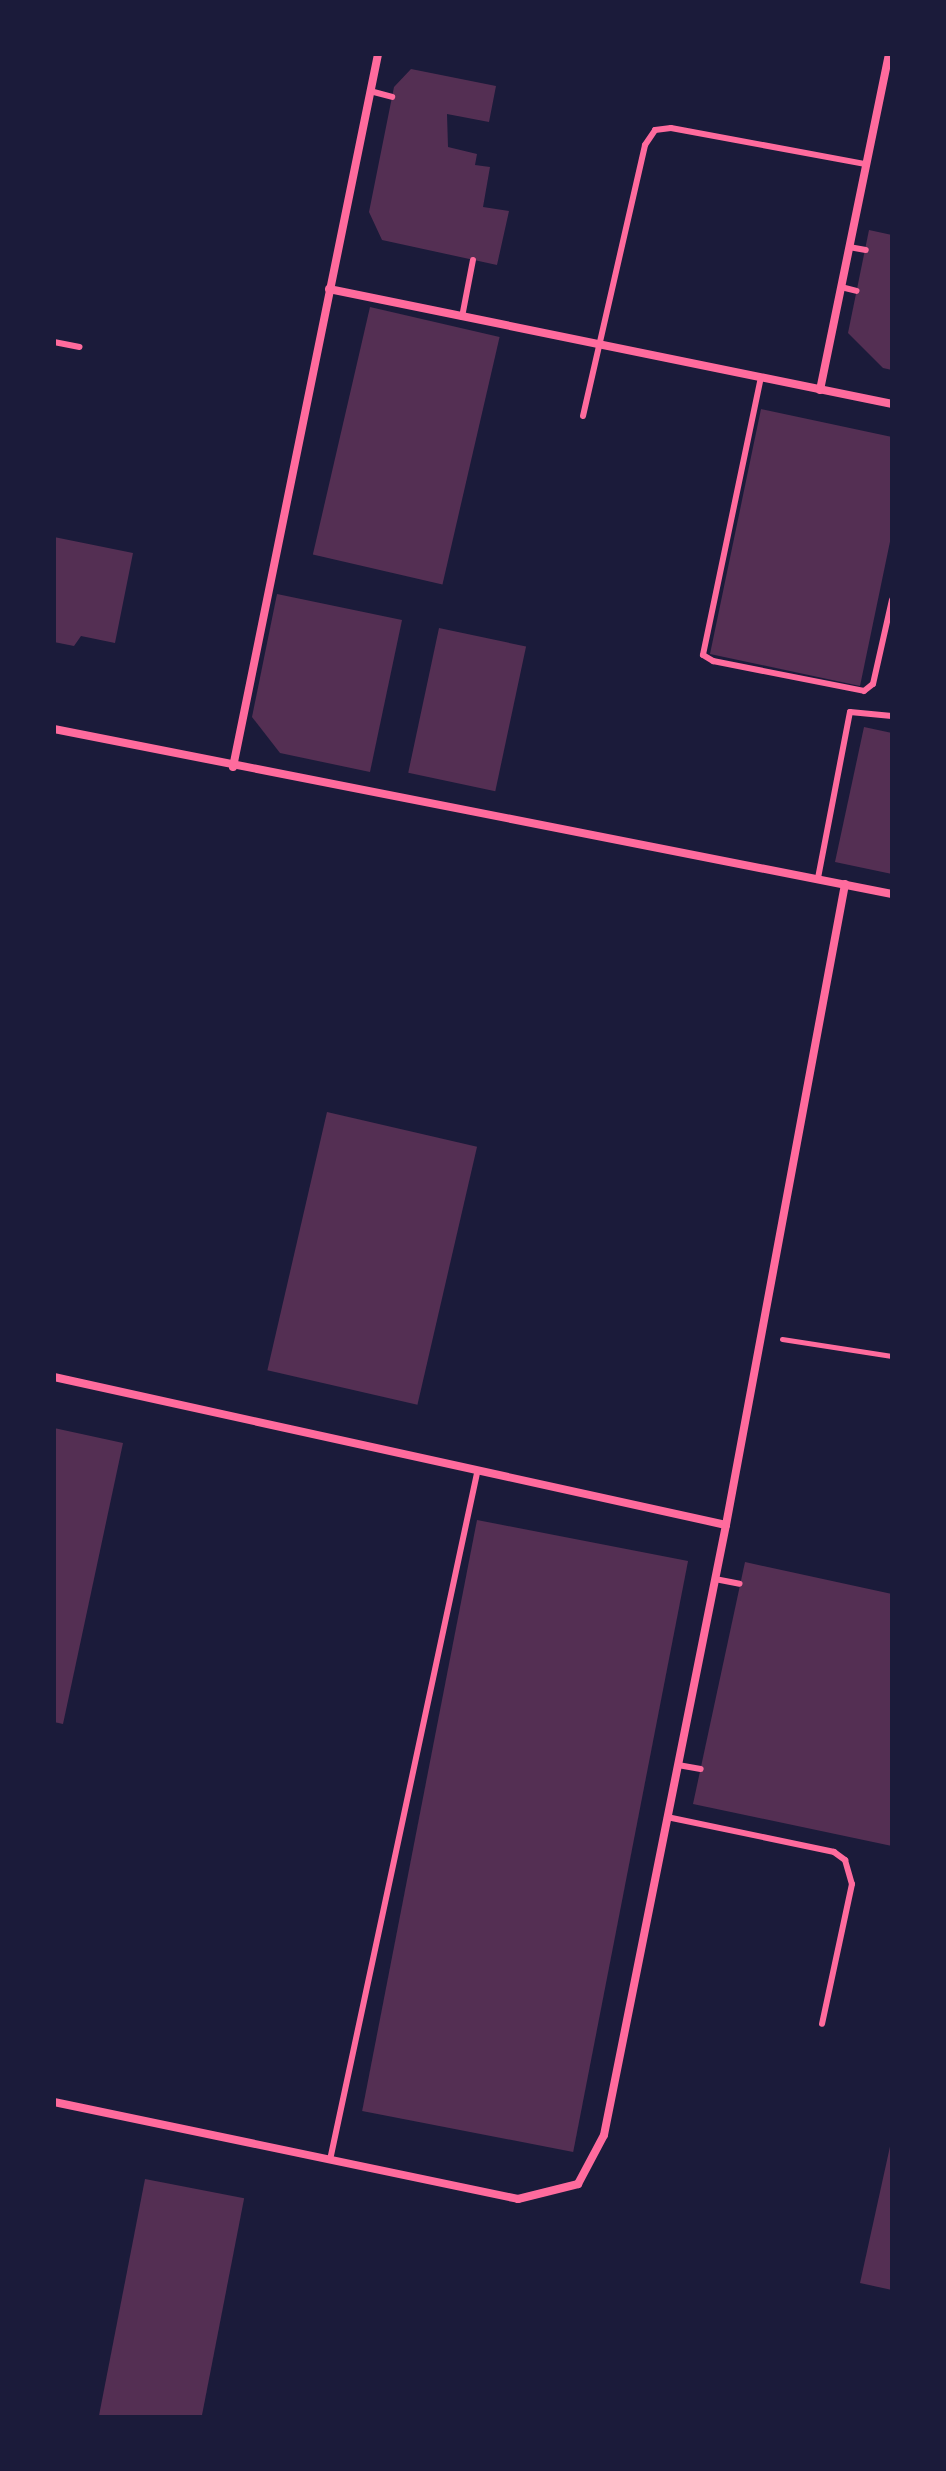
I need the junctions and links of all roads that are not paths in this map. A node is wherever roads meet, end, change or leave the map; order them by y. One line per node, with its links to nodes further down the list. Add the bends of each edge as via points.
1 (378, 54): 3 (street)
2 (889, 54): 5 (street)
3 (370, 91): 4 (lane); 10 (street)
4 (392, 97)
5 (866, 164): 6 (street); 14 (lane, via 671,128 655,130 645,145)
6 (849, 247): 7 (lane); 9 (street)
7 (866, 250)
8 (473, 260): 12 (lane)
9 (841, 287): 11 (lane); 17 (street)
10 (329, 289): 12 (street); 23 (street)
11 (857, 291)
12 (462, 317): 14 (street)
13 (54, 342): 15 (lane)
14 (603, 345): 16 (street); 19 (lane)
15 (80, 347)
16 (761, 377): 17 (street); 20 (lane, via 703,655 864,691 873,684)
17 (820, 390): 18 (street)
18 (892, 404)
19 (583, 416)
20 (892, 600)
21 (892, 716): 24 (lane, via 861,710 849,714)
22 (54, 729): 23 (street)
23 (233, 767): 24 (street)
24 (818, 878): 25 (street)
25 (845, 884): 26 (street); 29 (street)
26 (892, 894)
27 (54, 1377): 28 (street)
28 (477, 1473): 29 (street); 37 (lane)
29 (726, 1525): 30 (street)
30 (715, 1579): 31 (lane); 32 (street)
31 (740, 1584)
32 (678, 1765): 33 (lane); 34 (street)
33 (701, 1769)
34 (667, 1817): 35 (lane, via 834,1852 845,1860 852,1884); 37 (street, via 604,2135 578,2184 518,2199)
35 (822, 2024)
36 (54, 2102): 37 (street)
37 (330, 2160)

